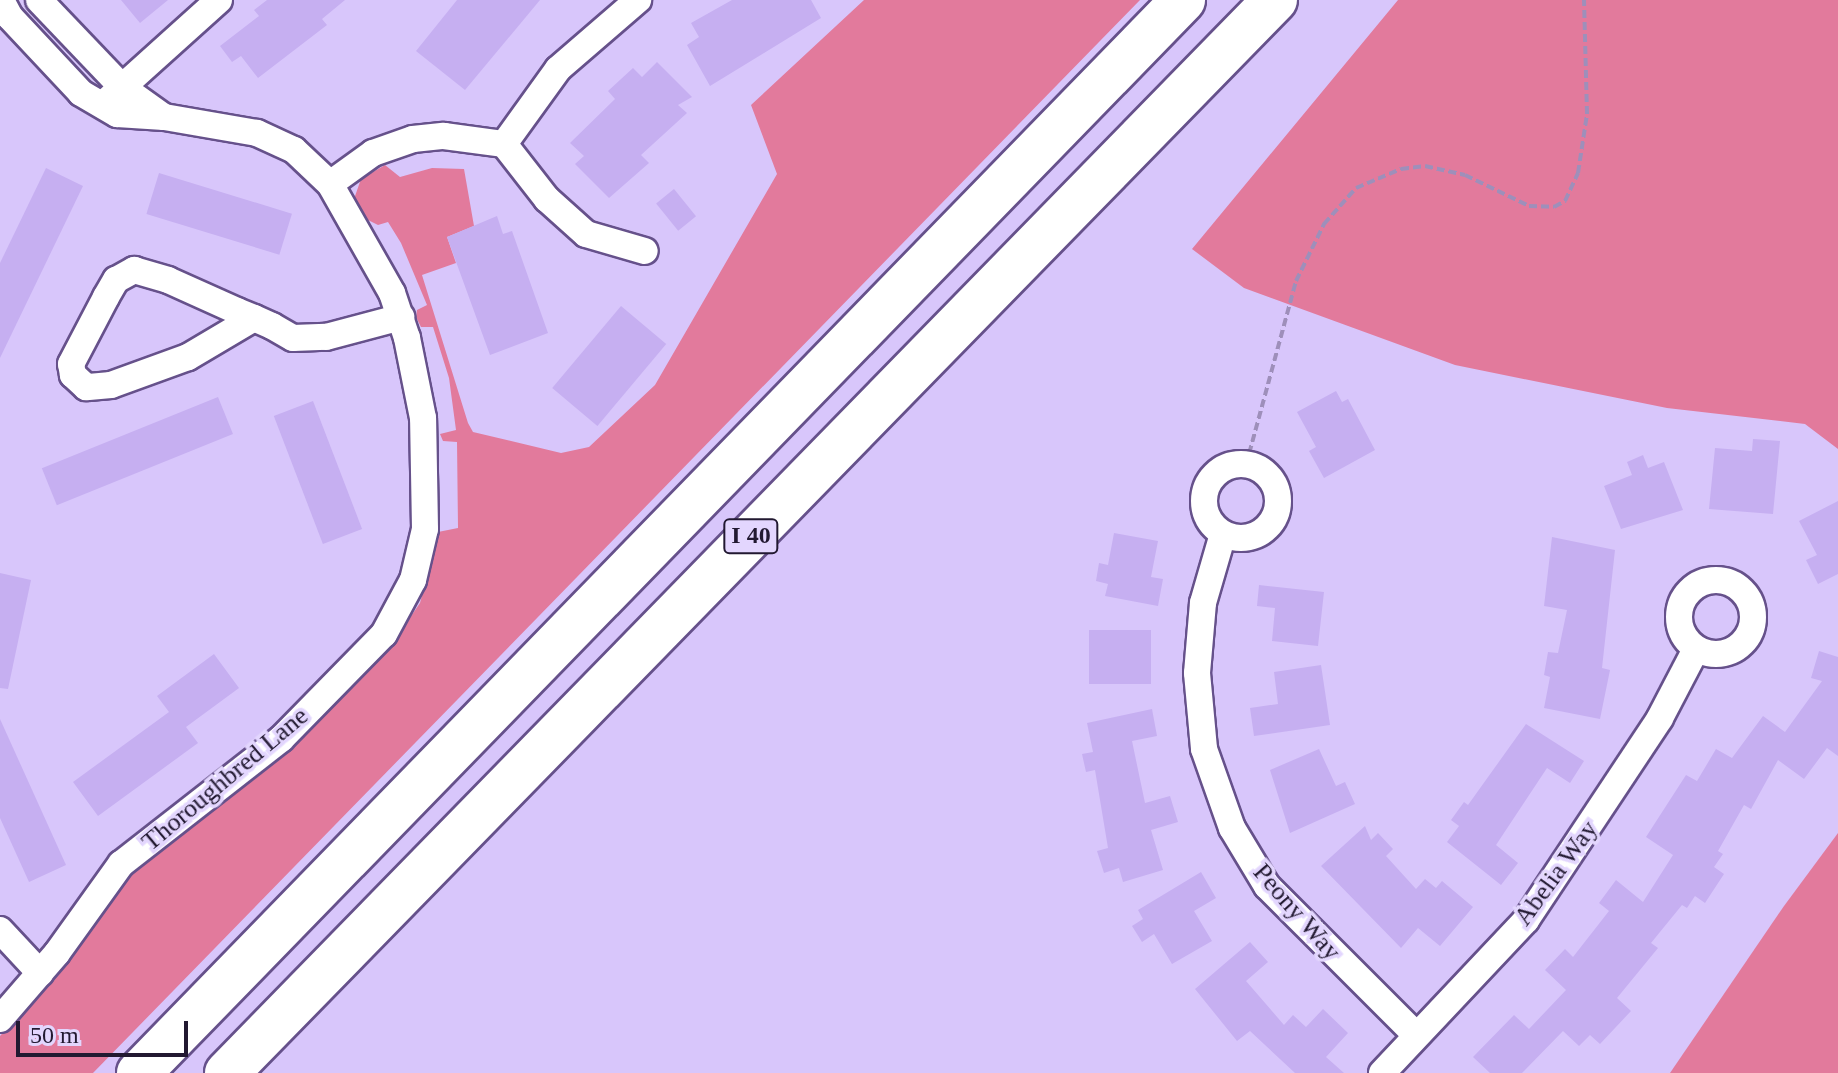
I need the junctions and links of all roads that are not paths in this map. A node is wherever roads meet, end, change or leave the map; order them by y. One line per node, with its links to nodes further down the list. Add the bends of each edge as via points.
1 (1, 0): 8 (street, via 10,17 70,82)
2 (39, 0): 7 (street, Thoroughbred Lane)
3 (219, 0): 7 (street)
4 (638, 0): 10 (street, via 558,69)
5 (1183, 0): 21 (highway, I 40)
6 (1275, 0): 22 (highway, I 40)
7 (122, 87): 8 (street); 9 (street, Thoroughbred Lane)
8 (100, 106): 9 (street, via 139,118)
9 (164, 117): 11 (street, Thoroughbred Lane, via 257,133 294,150)
10 (504, 144): 11 (street, via 444,136 413,139 373,153); 12 (street, via 566,219 608,244)
11 (330, 184): 13 (street, Thoroughbred Lane)
12 (645, 251)
13 (401, 317): 14 (street, via 307,340); 18 (street, Thoroughbred Lane, via 420,394 425,456 425,529 405,600 384,634 281,739 121,864)
14 (254, 318): 14 (street, via 134,270 116,280 106,297 71,364 73,375 86,387 111,385 188,357)
15 (1223, 534): 15 (street, via 1206,514 1207,487 1225,468 1246,465 1273,483 1277,509 1262,532 1236,538); 20 (street, Peony Way, via 1203,603 1197,673 1204,749 1232,828 1267,886)
16 (1696, 649): 20 (street, Abelia Way, via 1644,743 1526,920)
17 (0, 930): 18 (street)
18 (40, 973): 19 (street, Thoroughbred Lane)
19 (0, 1019)
20 (1415, 1034): 23 (street, Abelia Way)
21 (139, 1073)
22 (227, 1073)
23 (1382, 1073)

